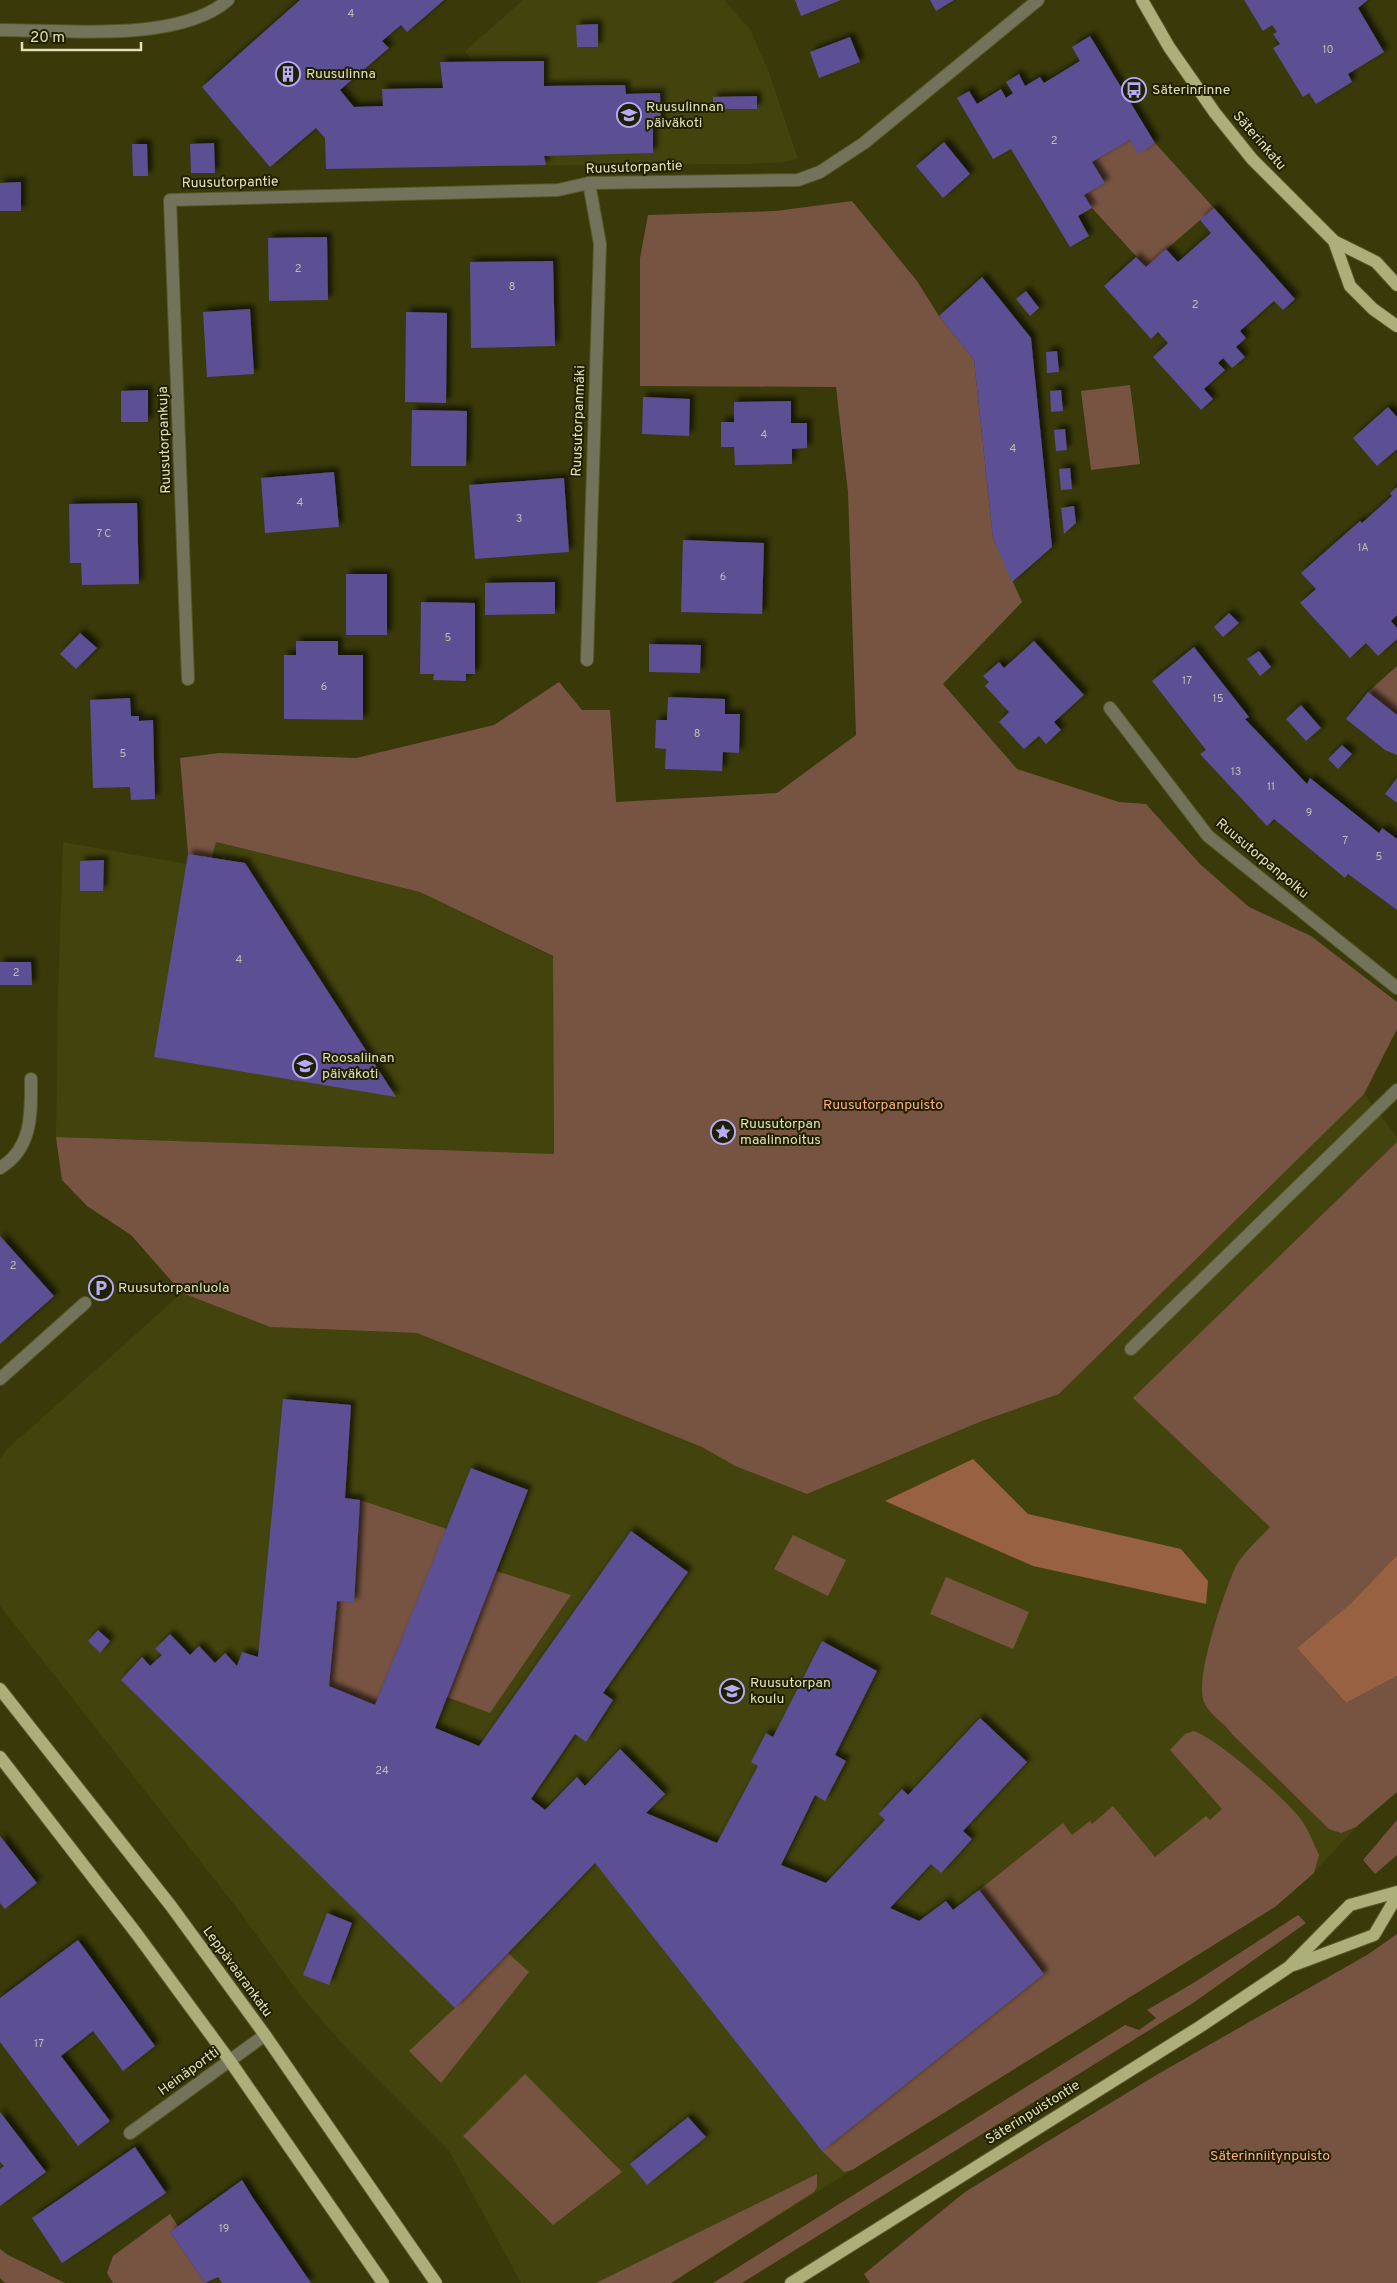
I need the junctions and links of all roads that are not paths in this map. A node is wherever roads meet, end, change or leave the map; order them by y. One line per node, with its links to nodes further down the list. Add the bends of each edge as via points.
1 (228, 0): 4 (street, via 218,9 170,26 140,31)
2 (1038, 0): 5 (street, Ruusutorpantie, via 864,143 820,172 798,180)
3 (1142, 0): 7 (main road, Säterinkatu, via 1169,47 1252,159)
4 (0, 30)
5 (589, 183): 6 (street, Ruusutorpantie, via 558,190); 10 (street, Ruusutorpanmäki, via 600,244)
6 (170, 200): 11 (street, Ruusutorpankuja)
7 (1334, 241): 8 (main road, Säterinkatu, via 1376,262); 9 (main road, Säterinkatu, via 1350,286 1373,310)
8 (1397, 285)
9 (1397, 326)
10 (587, 660)
11 (188, 679)
12 (1110, 708): 13 (street, Ruusutorpanpolku, via 1208,836)
13 (1397, 988)
14 (31, 1079): 16 (street, via 31,1119 25,1144)
15 (1397, 1090): 18 (street)
16 (0, 1168)
17 (85, 1303): 19 (street)
18 (1130, 1349)
19 (0, 1379)
20 (0, 1689): 24 (main road, Leppävaarankatu, via 171,1906)
21 (0, 1757): 25 (main road)
22 (1397, 1894): 23 (main road, Säterinpuistontie, via 1350,1905); 23 (main road, Säterinpuistontie, via 1374,1935)
23 (1289, 1967): 29 (main road, Säterinpuistontie, via 1201,2026)
24 (265, 2035): 25 (street, Heinäportti); 28 (main road, Leppävaarankatu)
25 (230, 2061): 26 (street, Heinäportti); 27 (main road)
26 (130, 2134)
27 (383, 2283)
28 (436, 2283)
29 (791, 2283)

